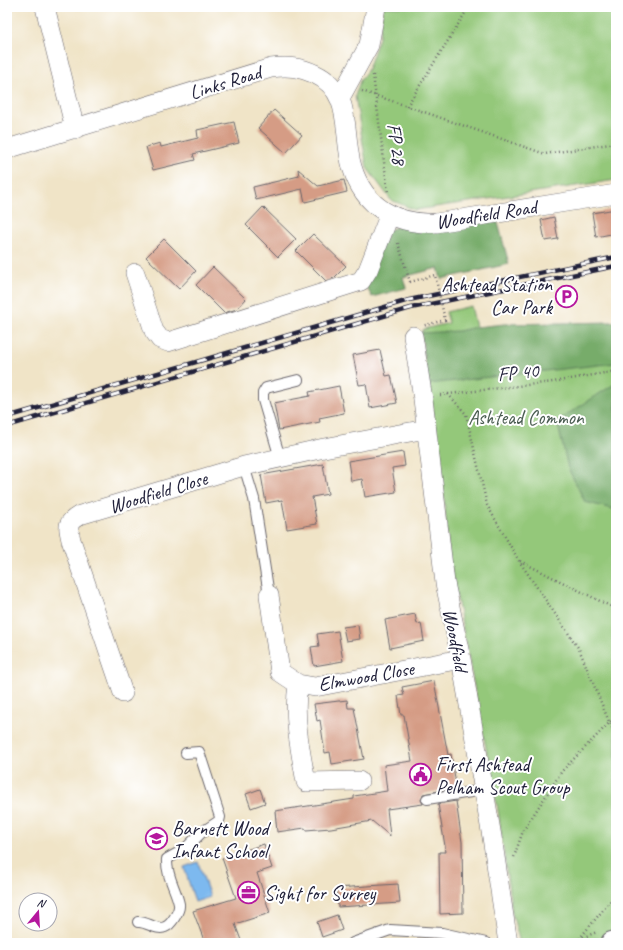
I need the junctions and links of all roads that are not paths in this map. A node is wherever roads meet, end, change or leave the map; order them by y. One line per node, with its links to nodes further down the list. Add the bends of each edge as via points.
1 (45, 7): 4 (street)
2 (376, 7): 3 (street, via 369,45)
3 (343, 92): 4 (street, Links Road, via 325,78 304,69 288,66 271,68); 6 (street, Links Road, via 352,166 357,181)
4 (75, 129): 5 (street, Links Road)
5 (7, 149)
6 (365, 192): 8 (street, Woodfield Road)
7 (616, 194): 8 (street, Woodfield Road, via 436,223 407,222)
8 (389, 216): 9 (street, via 368,270 361,281 168,342 160,339 154,331)
9 (135, 273)
10 (418, 331): 12 (street, Woodfield)
11 (298, 380): 13 (lane, via 266,388 263,393)
12 (426, 429): 13 (street, Woodfield Close); 16 (street, Woodfield, via 445,583)
13 (280, 458): 14 (street, Woodfield Close)
14 (244, 466): 15 (lane, via 254,499); 18 (street, Woodfield Close, via 80,515 70,521 68,526 71,540)
15 (269, 595): 17 (street, Elmwood Close, via 280,672)
16 (460, 659): 17 (street, Elmwood Close, via 315,687); 21 (street, Woodfield)
17 (298, 684): 20 (street, via 295,704 298,742 306,782)
18 (123, 693)
19 (186, 753): 23 (lane, via 199,752 220,817 219,821 201,833 185,849 167,859 168,872 179,906 174,920 160,928)
20 (359, 781)
21 (484, 790): 22 (lane); 26 (street, Woodfield)
22 (427, 799)
23 (138, 922)
24 (353, 943): 25 (lane, via 390,930 442,933)
25 (486, 943)
26 (508, 943)

